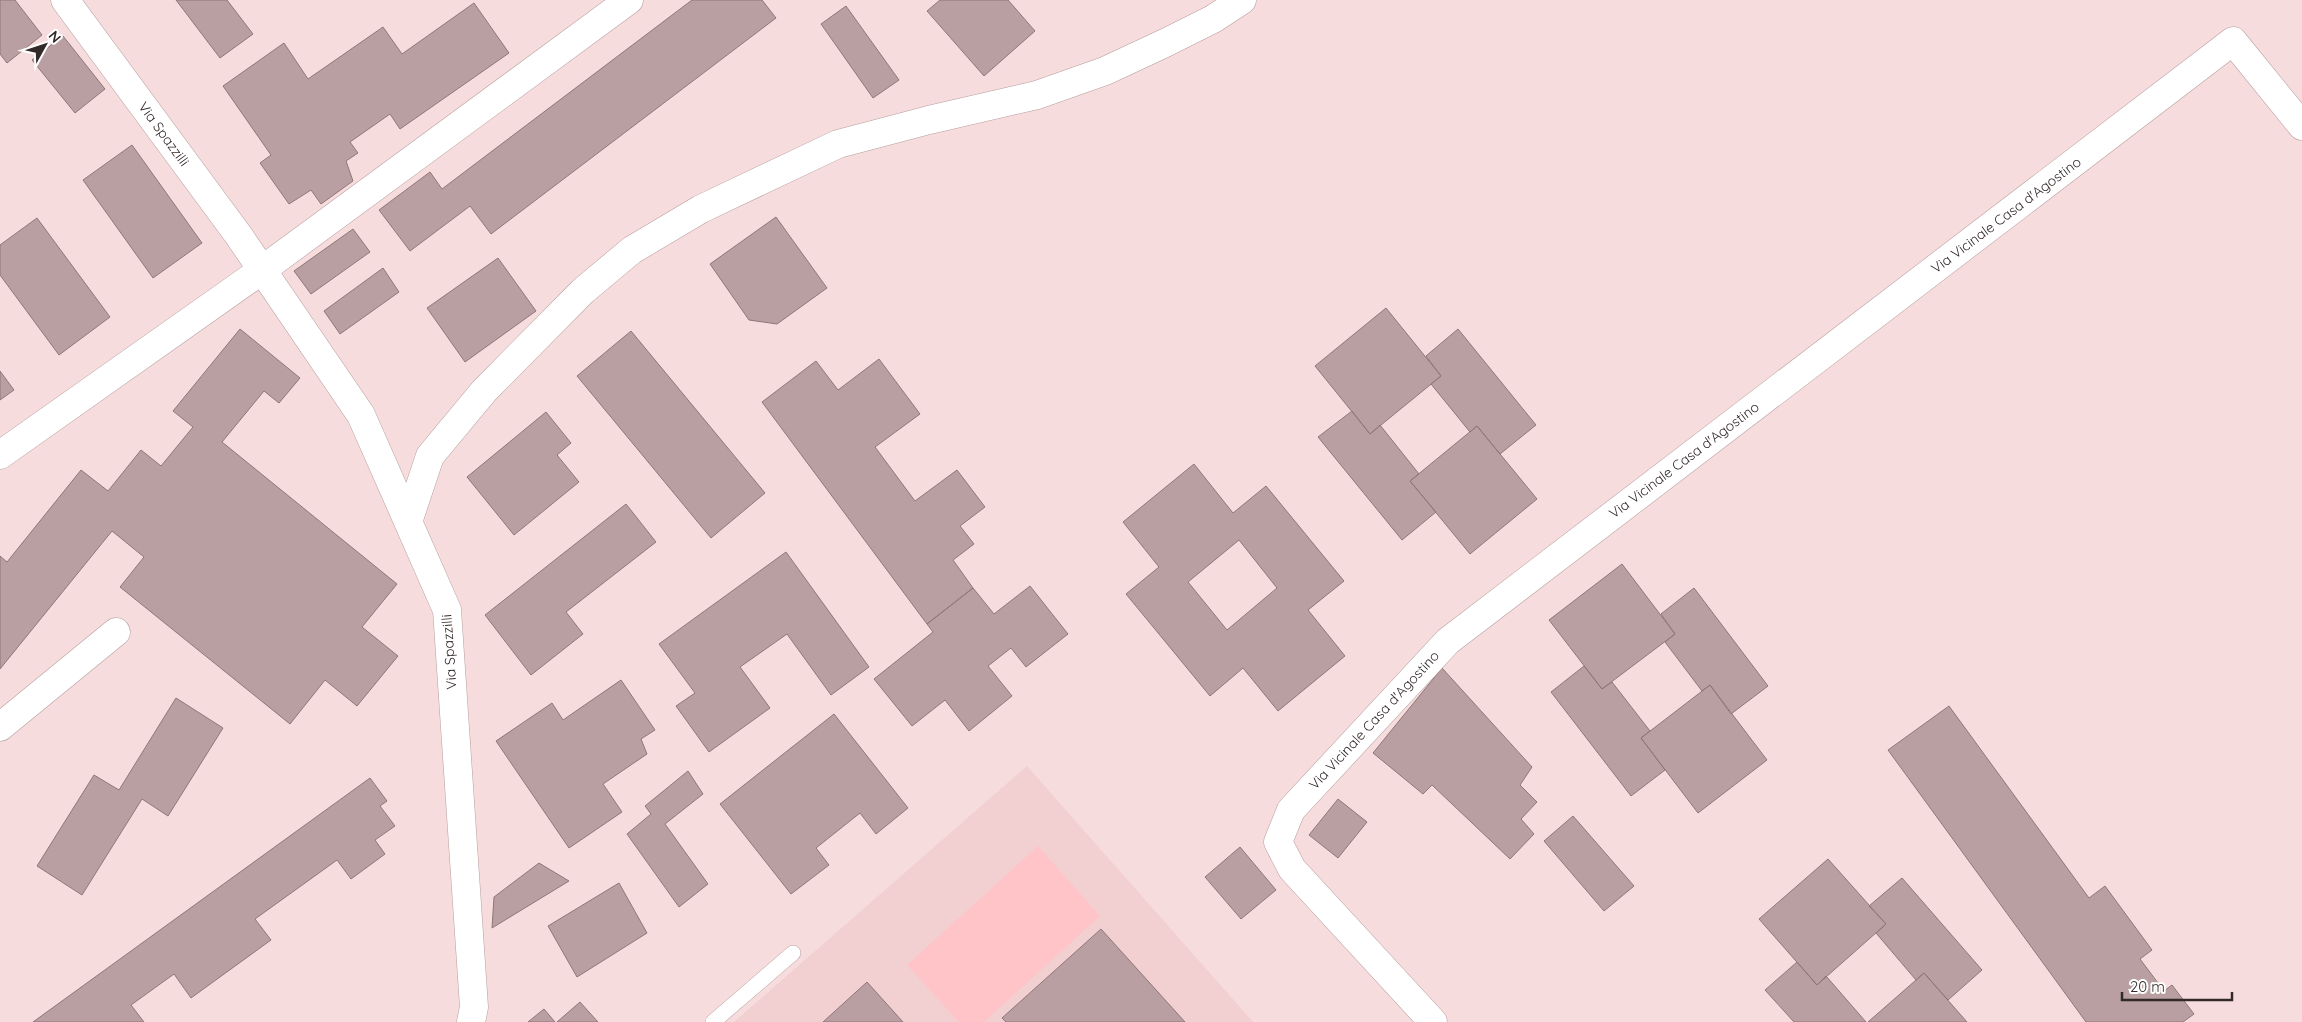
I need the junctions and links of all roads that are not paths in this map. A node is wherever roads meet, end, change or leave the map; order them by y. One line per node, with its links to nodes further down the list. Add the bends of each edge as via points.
1 (65, 0): 5 (street, Via Spazzilli)
2 (629, 0): 5 (street)
3 (1242, 0): 7 (street, via 1213,19 1105,71 1046,92 838,144 701,209 632,250 583,291 484,391 430,456)
4 (2302, 126): 13 (street, Via Vicinale Casa d'Agostino, via 2233,41 1448,641 1291,810 1278,842 1292,869)
5 (262, 270): 6 (street); 7 (street, Via Spazzilli, via 361,415)
6 (0, 455)
7 (408, 522): 11 (street, Via Spazzilli, via 447,610 474,1007)
8 (116, 632): 9 (street)
9 (0, 727)
10 (793, 953): 12 (lane)
11 (471, 1022)
12 (712, 1022)
13 (1433, 1022)

